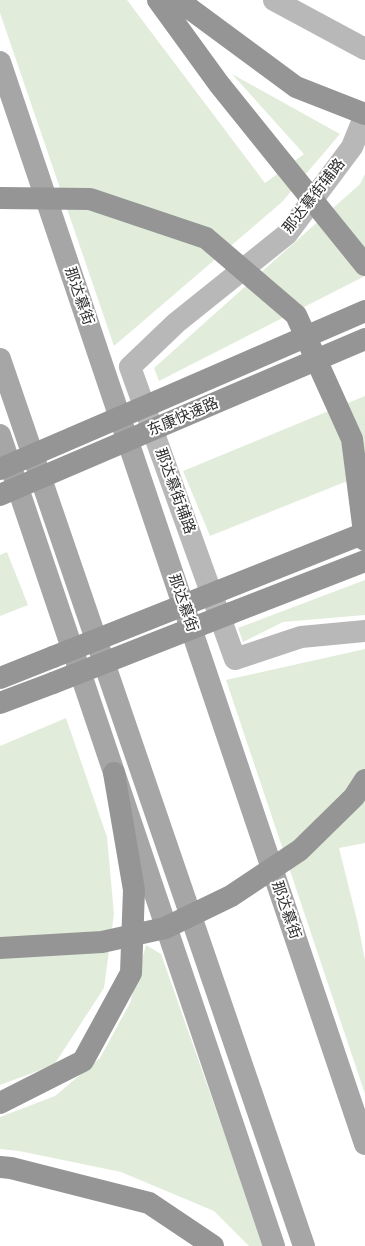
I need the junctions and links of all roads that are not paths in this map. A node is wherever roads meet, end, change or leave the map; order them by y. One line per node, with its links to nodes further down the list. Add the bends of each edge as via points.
1 (158, 0): 8 (highway, bridge, via 219,84)
2 (178, 0): 6 (highway, via 296,87)
3 (274, 0): 4 (street)
4 (365, 49)
5 (0, 62): 25 (main road, 那达慕街)
6 (365, 115): 18 (street, 那达慕街辅路, via 352,147 287,234 176,323 130,367 235,659 301,636)
7 (0, 198): 16 (highway, bridge, via 90,199 206,238 296,315 352,439)
8 (365, 265)
9 (365, 311): 13 (highway, bridge)
10 (365, 339): 14 (highway, 东康快速路, bridge)
11 (0, 359): 29 (main road)
12 (0, 435): 21 (main road)
13 (0, 469)
14 (0, 495)
15 (365, 533): 19 (highway, bridge)
16 (365, 540)
17 (365, 561): 20 (highway, bridge)
18 (365, 631)
19 (0, 678)
20 (0, 703)
21 (114, 773): 24 (highway, via 134,890 131,973 83,1061); 28 (main road)
22 (365, 780): 23 (highway, bridge, via 354,797 300,850 231,896 165,928 102,942)
23 (0, 948)
24 (0, 1103)
25 (365, 1144)
26 (0, 1167): 27 (highway, via 149,1203)
27 (213, 1246)
28 (274, 1246)
29 (304, 1246)

